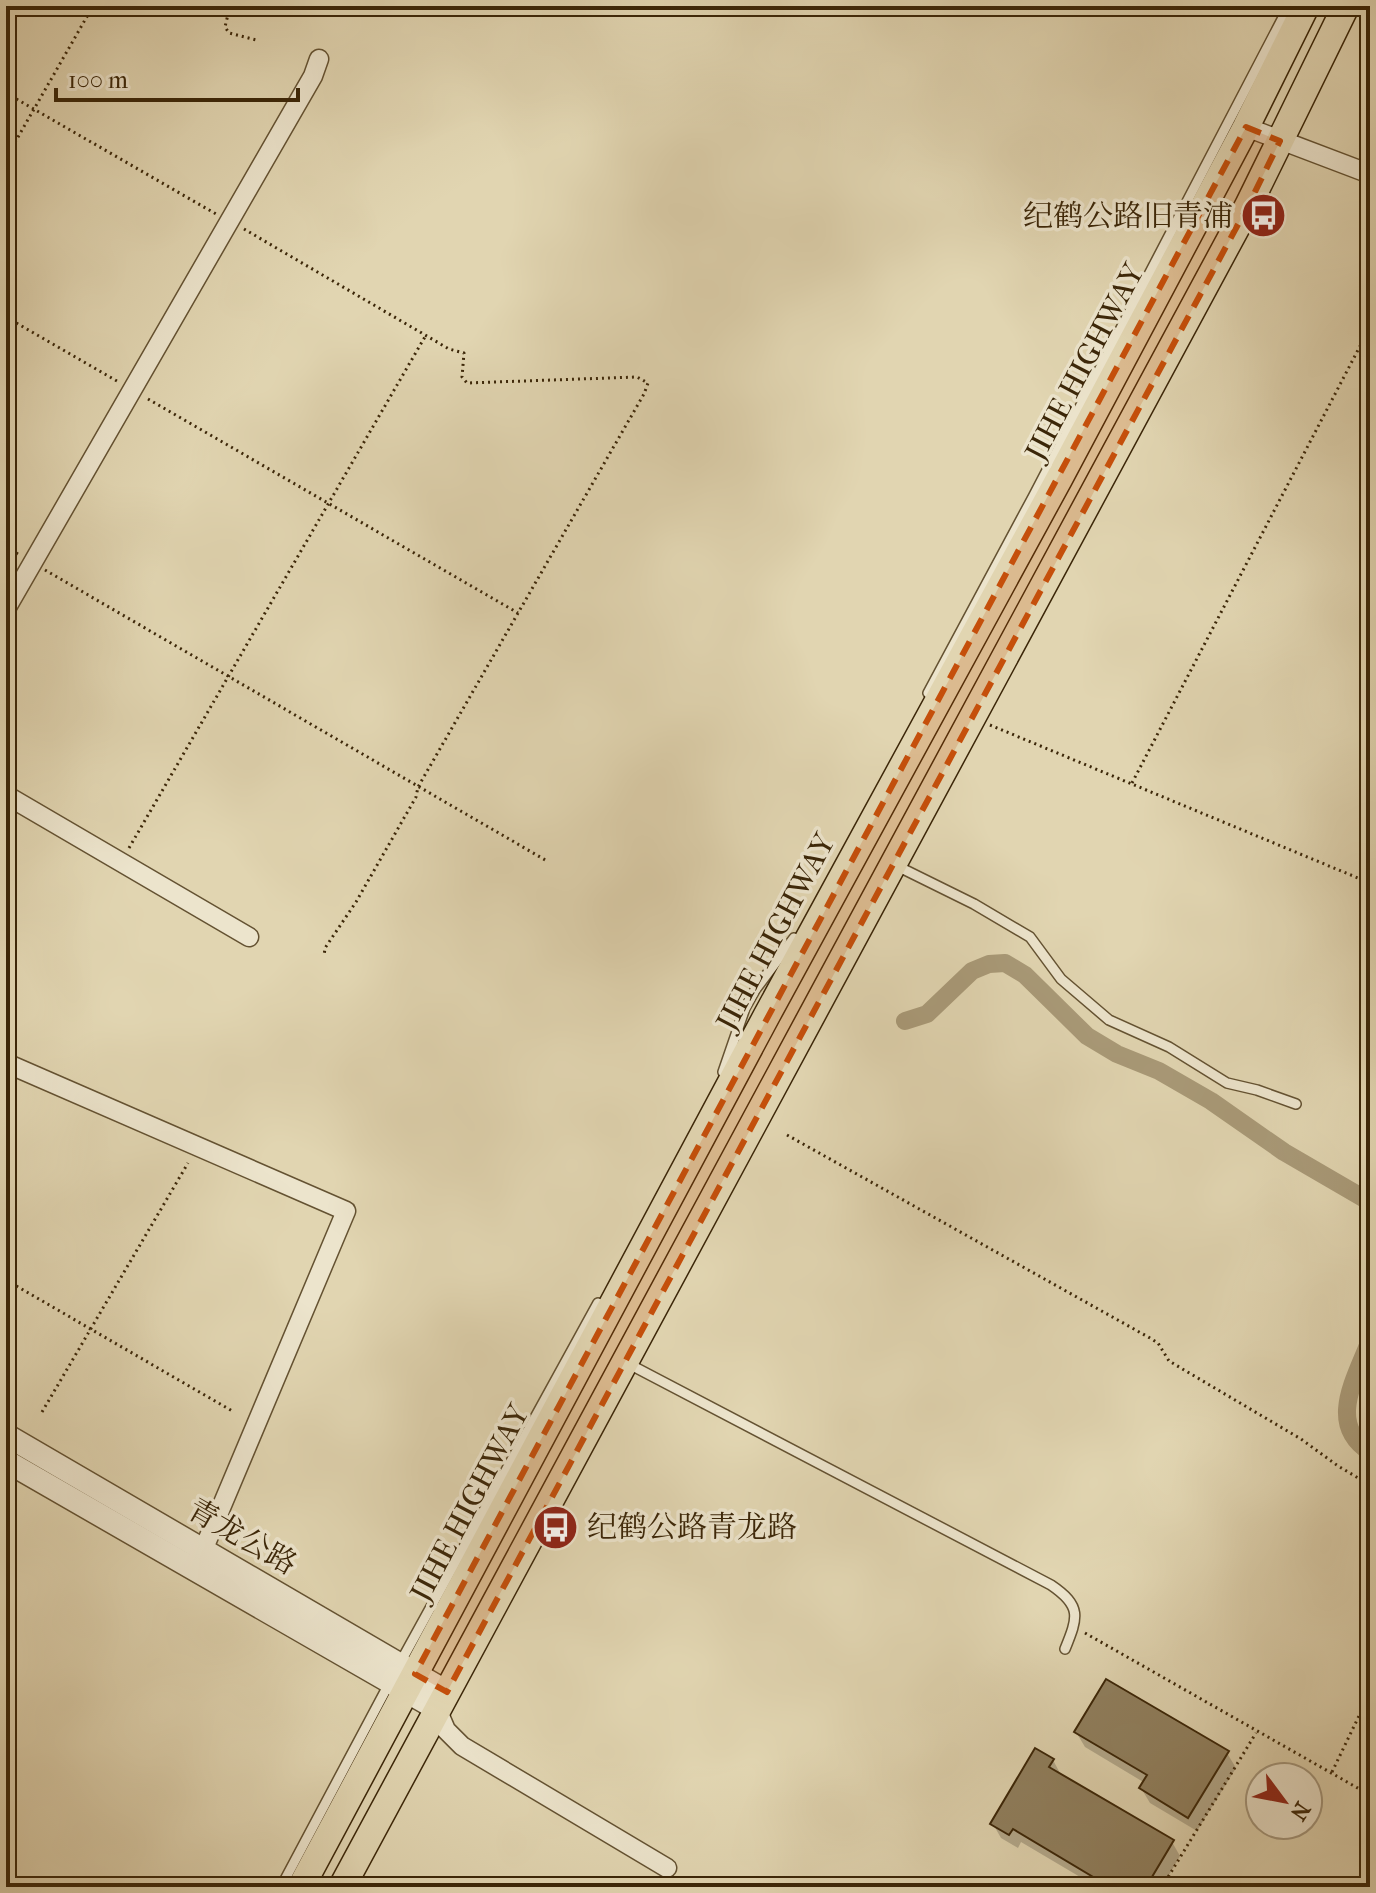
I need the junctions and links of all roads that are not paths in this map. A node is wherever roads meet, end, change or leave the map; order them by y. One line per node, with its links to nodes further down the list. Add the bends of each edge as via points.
1 (1289, 6): 5 (lane)
2 (1306, 6): 5 (main road, JIHE HIGHWAY)
3 (1346, 6): 6 (main road)
4 (319, 59): 8 (street)
5 (1238, 124): 6 (street); 9 (lane); 23 (main road, JIHE HIGHWAY)
6 (1280, 141): 7 (street); 11 (main road)
7 (1370, 174)
8 (6, 609)
9 (920, 708)
10 (6, 795): 13 (street)
11 (894, 864): 16 (lane, via 1030,937 1061,979 1109,1020 1169,1047 1227,1083); 18 (main road)
12 (802, 924): 15 (lane, via 750,999)
13 (249, 937)
14 (6, 1063): 21 (street, via 346,1211)
15 (720, 1080)
16 (1296, 1104)
17 (607, 1288): 23 (lane)
18 (625, 1362): 22 (lane, via 1051,1585 1069,1598 1075,1614); 24 (main road)
19 (6, 1435): 21 (street, 青龙公路)
20 (6, 1461): 21 (street, 青龙公路)
21 (199, 1560): 23 (street, 青龙公路)
22 (1065, 1649)
23 (402, 1678): 24 (street, 青龙公路); 27 (lane); 28 (main road, JIHE HIGHWAY, via 369,1761)
24 (442, 1701): 25 (street, via 446,1730 462,1746); 26 (main road)
25 (667, 1868)
26 (348, 1876)
27 (281, 1887)
28 (301, 1887)

